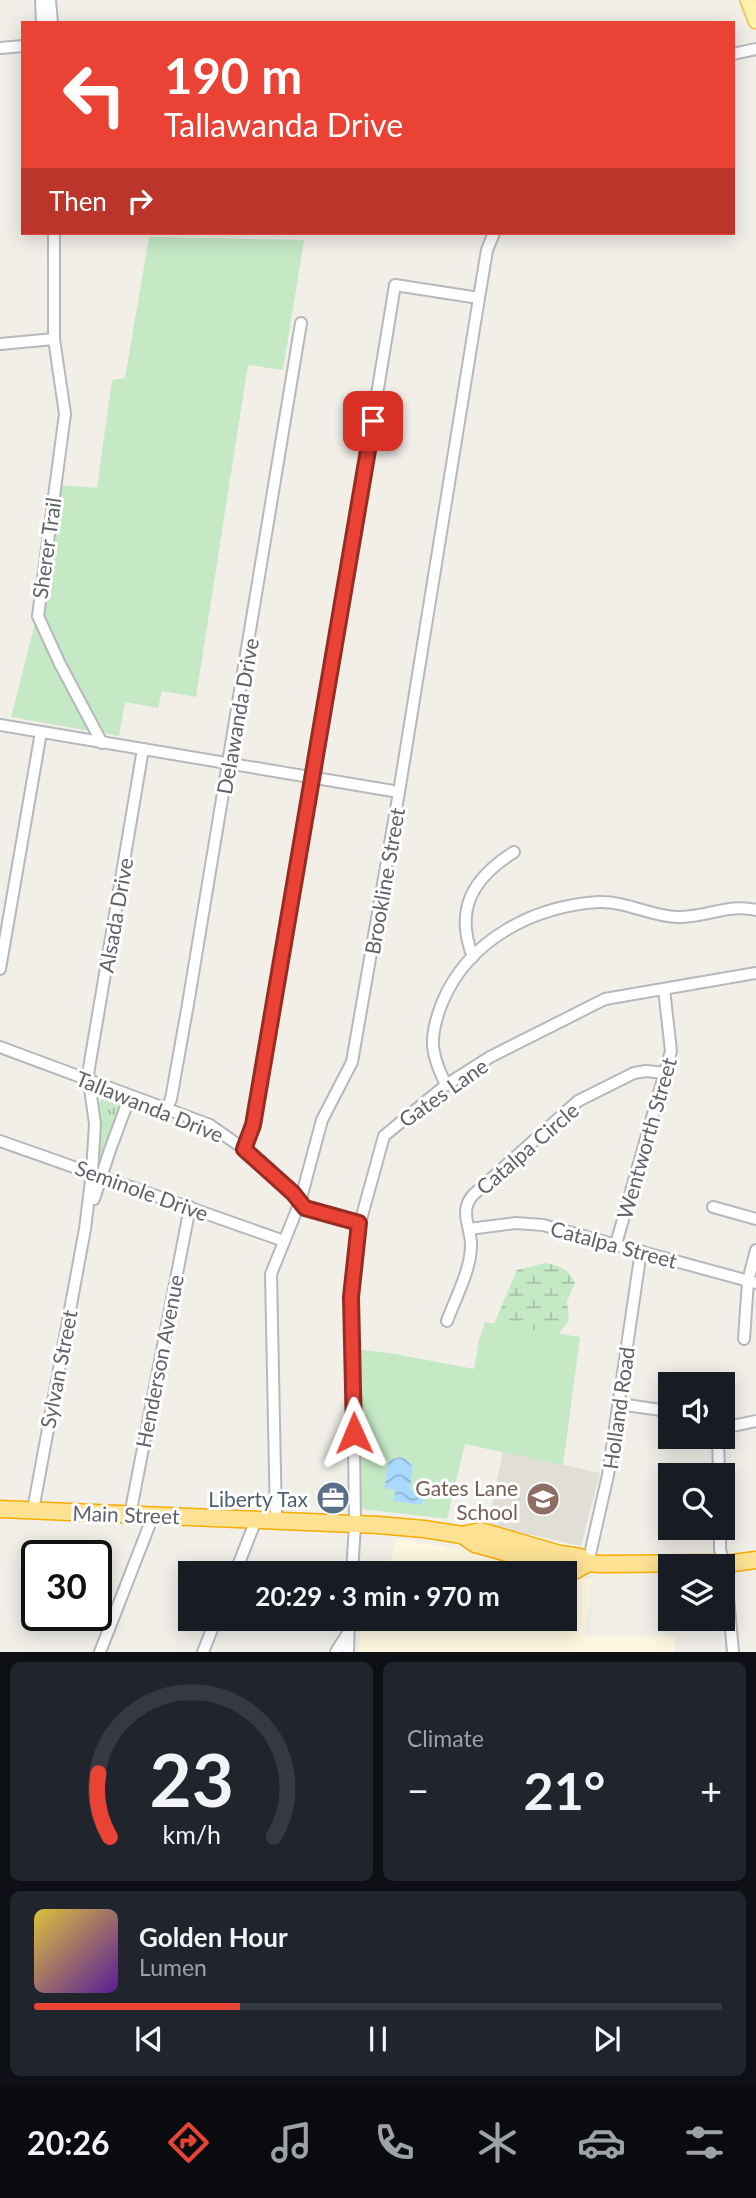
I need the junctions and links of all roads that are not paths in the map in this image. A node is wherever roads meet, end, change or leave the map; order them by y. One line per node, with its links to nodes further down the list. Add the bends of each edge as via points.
1 (41, 0): 4 (street)
2 (50, 0): 5 (street)
3 (748, 0): 6 (main road)
4 (43, 21)
5 (52, 21)
6 (756, 21)
7 (21, 46): 8 (street)
8 (0, 48)
9 (756, 49): 10 (street)
10 (735, 54)
11 (54, 235): 15 (street, Sherer Trail)
12 (493, 235): 13 (street, Brookline Street)
13 (479, 298): 22 (street, via 395,285); 23 (street, Brookline Street)
14 (301, 323): 21 (street, Delawanda Drive)
15 (54, 339): 16 (street); 19 (street, Sherer Trail, via 65,421 38,616)
16 (0, 344)
17 (0, 725): 18 (street)
18 (41, 732): 19 (street); 27 (street)
19 (102, 743): 20 (street)
20 (143, 750): 21 (street); 32 (street, Alsada Drive)
21 (229, 763): 22 (street); 35 (street, Delawanda Drive)
22 (314, 778): 23 (street); 37 (street, via 253,1125)
23 (399, 793): 39 (street, Brookline Street, via 352,1062 322,1120)
24 (514, 852): 26 (street, via 490,869 470,897 464,923)
25 (756, 911): 26 (street, via 738,908 675,917 614,903 572,905 515,924)
26 (472, 957): 33 (street, via 449,989 435,1027 434,1048)
27 (0, 969)
28 (756, 973): 29 (street, Gates Lane)
29 (664, 989): 31 (street, Wentworth Street, via 671,1047); 33 (street, Gates Lane, via 605,999)
30 (0, 1047): 32 (street, Tallawanda Drive)
31 (665, 1073): 44 (street, Catalpa Circle, via 629,1074 569,1108 469,1200 465,1212); 46 (street, Wentworth Street)
32 (89, 1081): 34 (street, Tallawanda Drive); 38 (street, Sylvan Street)
33 (446, 1085): 43 (street, Gates Lane, via 384,1136)
34 (130, 1096): 35 (street, Tallawanda Drive); 38 (street, Sylvan Street)
35 (166, 1109): 37 (street, Tallawanda Drive, via 210,1125)
36 (0, 1141): 38 (street, Seminole Drive)
37 (244, 1149): 39 (street, Tallawanda Drive)
38 (97, 1174): 40 (street, Seminole Drive); 57 (street, Sylvan Street)
39 (300, 1202): 43 (street, Tallawanda Drive, via 305,1208); 45 (street, Brookline Street)
40 (190, 1207): 45 (street, Seminole Drive); 58 (street, Henderson Avenue)
41 (713, 1207): 42 (street)
42 (756, 1219)
43 (359, 1223): 62 (street, Gates Lane, via 351,1297)
44 (469, 1229): 46 (street, Catalpa Street, via 533,1224); 50 (street, Catalpa Circle, via 470,1257)
45 (284, 1241): 61 (street, Brookline Street, via 271,1274)
46 (616, 1244): 48 (street, Catalpa Street)
47 (756, 1250): 49 (street)
48 (641, 1251): 49 (street, Catalpa Street); 52 (street, Holland Road)
49 (752, 1282): 51 (street)
50 (447, 1321)
51 (744, 1339)
52 (619, 1404): 53 (street); 67 (street, Holland Road)
53 (658, 1410)
54 (756, 1421): 55 (street)
55 (735, 1425)
56 (0, 1509): 57 (highway, Main Street)
57 (33, 1510): 58 (highway, Main Street)
58 (130, 1515): 59 (highway, Main Street)
59 (153, 1516): 60 (highway, Main Street); 72 (street)
60 (256, 1520): 61 (highway, Main Street); 64 (street)
61 (276, 1521): 62 (highway, Main Street)
62 (355, 1525): 65 (street, Gates Lane); 67 (highway, Main Street, via 462,1535 475,1545 576,1570)
63 (756, 1560): 66 (highway, Main Street)
64 (240, 1561)
65 (353, 1561)
66 (735, 1562)
67 (589, 1563): 68 (highway, Main Street)
68 (658, 1565)
69 (211, 1631): 73 (street)
70 (731, 1631): 76 (street)
71 (349, 1632): 74 (street); 75 (street)
72 (100, 1652)
73 (203, 1652)
74 (336, 1652)
75 (348, 1652)
76 (733, 1652)

